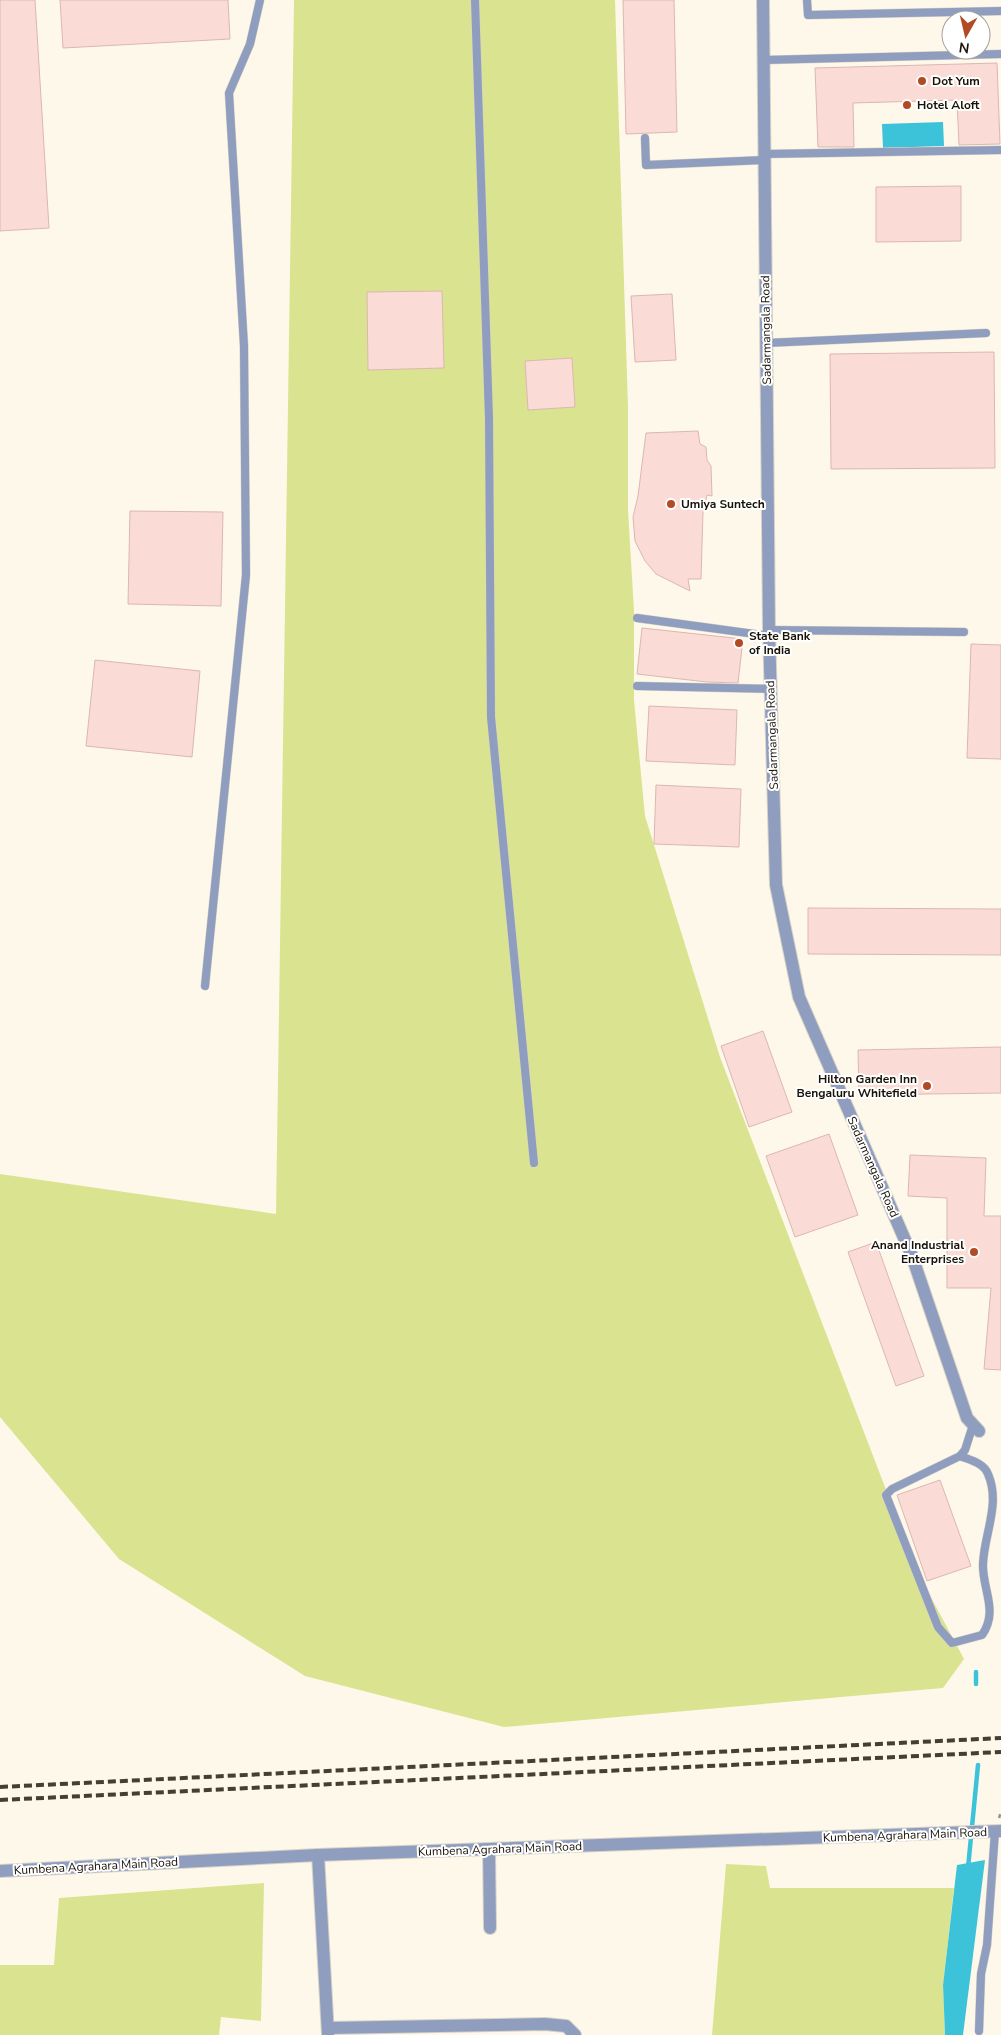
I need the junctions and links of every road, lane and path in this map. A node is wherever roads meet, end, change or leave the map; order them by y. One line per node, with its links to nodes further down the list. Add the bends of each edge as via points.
1 (260, 0): 18 (lane, via 250,44 228,93 244,346 246,575)
2 (476, 0): 19 (lane, via 489,418 491,717)
3 (764, 0): 7 (street, Sadarmangala Road)
4 (808, 0): 5 (lane, via 808,15)
5 (1001, 11)
6 (1001, 54): 7 (lane)
7 (764, 60): 10 (street, Sadarmangala Road)
8 (644, 138): 10 (lane, via 646,165)
9 (1001, 150): 10 (lane)
10 (765, 157): 12 (street, Sadarmangala Road)
11 (986, 333): 12 (lane)
12 (766, 343): 15 (street, Sadarmangala Road)
13 (637, 618): 15 (lane)
14 (964, 632): 15 (lane)
15 (769, 633): 17 (street, Sadarmangala Road)
16 (637, 686): 17 (lane)
17 (770, 689): 20 (street, Sadarmangala Road, via 776,885 799,997 912,1256 967,1418)
18 (205, 986)
19 (534, 1163)
20 (976, 1428): 21 (lane)
21 (960, 1456): 21 (lane, via 892,1489 886,1495 938,1627 952,1643 982,1634 989,1622 990,1605 983,1565 994,1496 988,1472 980,1464)
22 (998, 1831): 23 (street, Kumbena Agrahara Main Road); 27 (lane, via 987,1945 981,1974)
23 (489, 1849): 24 (street, Kumbena Agrahara Main Road); 26 (street)
24 (318, 1855): 25 (street, Kumbena Agrahara Main Road); 28 (street)
25 (0, 1871)
26 (490, 1928)
27 (978, 2031)
28 (328, 2032): 29 (street, via 545,2024 566,2026)
29 (575, 2035)

